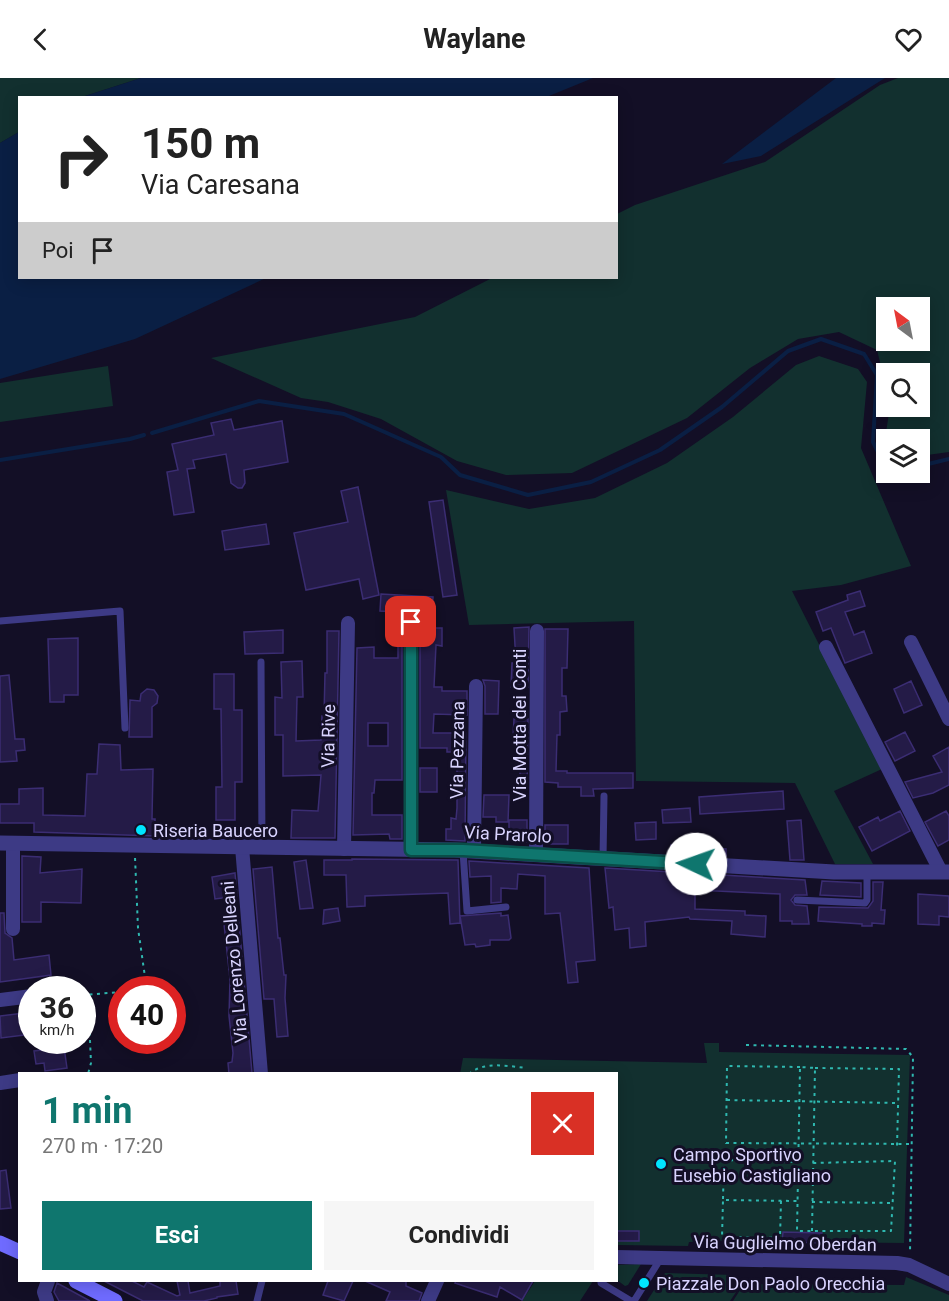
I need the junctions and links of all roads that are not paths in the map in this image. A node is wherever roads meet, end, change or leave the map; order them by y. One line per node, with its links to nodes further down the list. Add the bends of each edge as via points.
1 (0, 621): 10 (lane, via 120,612)
2 (411, 622): 16 (street)
3 (348, 623): 15 (street, Via Rive)
4 (537, 631): 18 (street, Via Motta dei Conti)
5 (911, 642): 9 (street)
6 (826, 646): 21 (street, Via Prarolo)
7 (261, 662): 14 (lane)
8 (476, 686): 17 (street, Via Pezzana)
9 (949, 719)
10 (125, 728)
11 (604, 796): 19 (lane)
12 (7, 843): 13 (street, Via Prarolo); 24 (street)
13 (242, 847): 14 (street, Via Prarolo); 27 (street, Via Lorenzo Delleani)
14 (262, 848): 15 (street, Via Prarolo)
15 (344, 849): 16 (street, Via Prarolo)
16 (411, 850): 17 (street, Via Prarolo)
17 (468, 851): 18 (street, Via Prarolo); 23 (lane, via 467,911)
18 (536, 855): 19 (street, Via Prarolo)
19 (603, 858): 20 (street, Via Prarolo)
20 (867, 872): 21 (street, Via Prarolo); 22 (lane, via 865,903)
21 (945, 872)
22 (798, 900)
23 (506, 907)
24 (13, 929)
25 (18, 998): 26 (street)
26 (0, 1000)
27 (261, 1072)
28 (18, 1080): 29 (street)
29 (0, 1083)
30 (0, 1242): 31 (main road)
31 (18, 1251)
32 (618, 1257): 33 (street, Via Guglielmo Oberdan)
33 (661, 1258): 39 (street, Via Guglielmo Oberdan, via 909,1265); 44 (lane)
34 (48, 1282): 40 (street, via 44,1292)
35 (78, 1282): 41 (main road)
36 (262, 1282): 42 (lane)
37 (437, 1282): 43 (street)
38 (601, 1282): 44 (lane)
39 (949, 1284)
40 (47, 1301)
41 (115, 1301)
42 (257, 1301)
43 (428, 1301)
44 (632, 1301)

